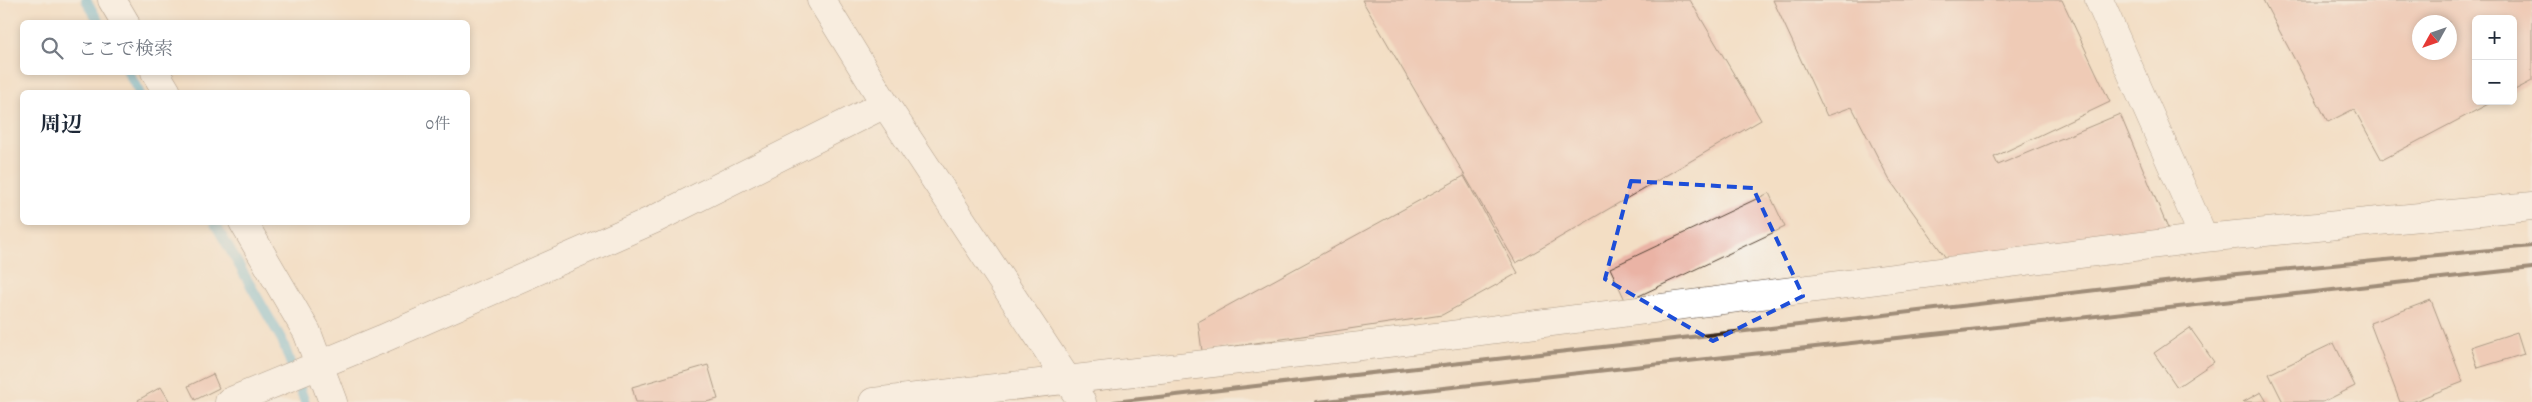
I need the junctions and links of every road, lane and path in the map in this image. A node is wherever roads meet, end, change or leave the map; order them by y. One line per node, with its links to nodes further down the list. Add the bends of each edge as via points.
1 (112, 0): 4 (street)
2 (821, 0): 7 (street)
3 (2099, 0): 10 (street)
4 (125, 20)
5 (157, 75): 6 (street)
6 (165, 90)
7 (885, 104): 11 (street, via 655,219); 12 (street)
8 (2532, 206): 10 (street)
9 (245, 225): 11 (street, via 307,332)
10 (2204, 238): 12 (street, via 1396,342)
11 (319, 365): 13 (street); 14 (street)
12 (1068, 379): 15 (street); 16 (street)
13 (229, 402)
14 (333, 402)
15 (873, 402)
16 (1082, 402)

